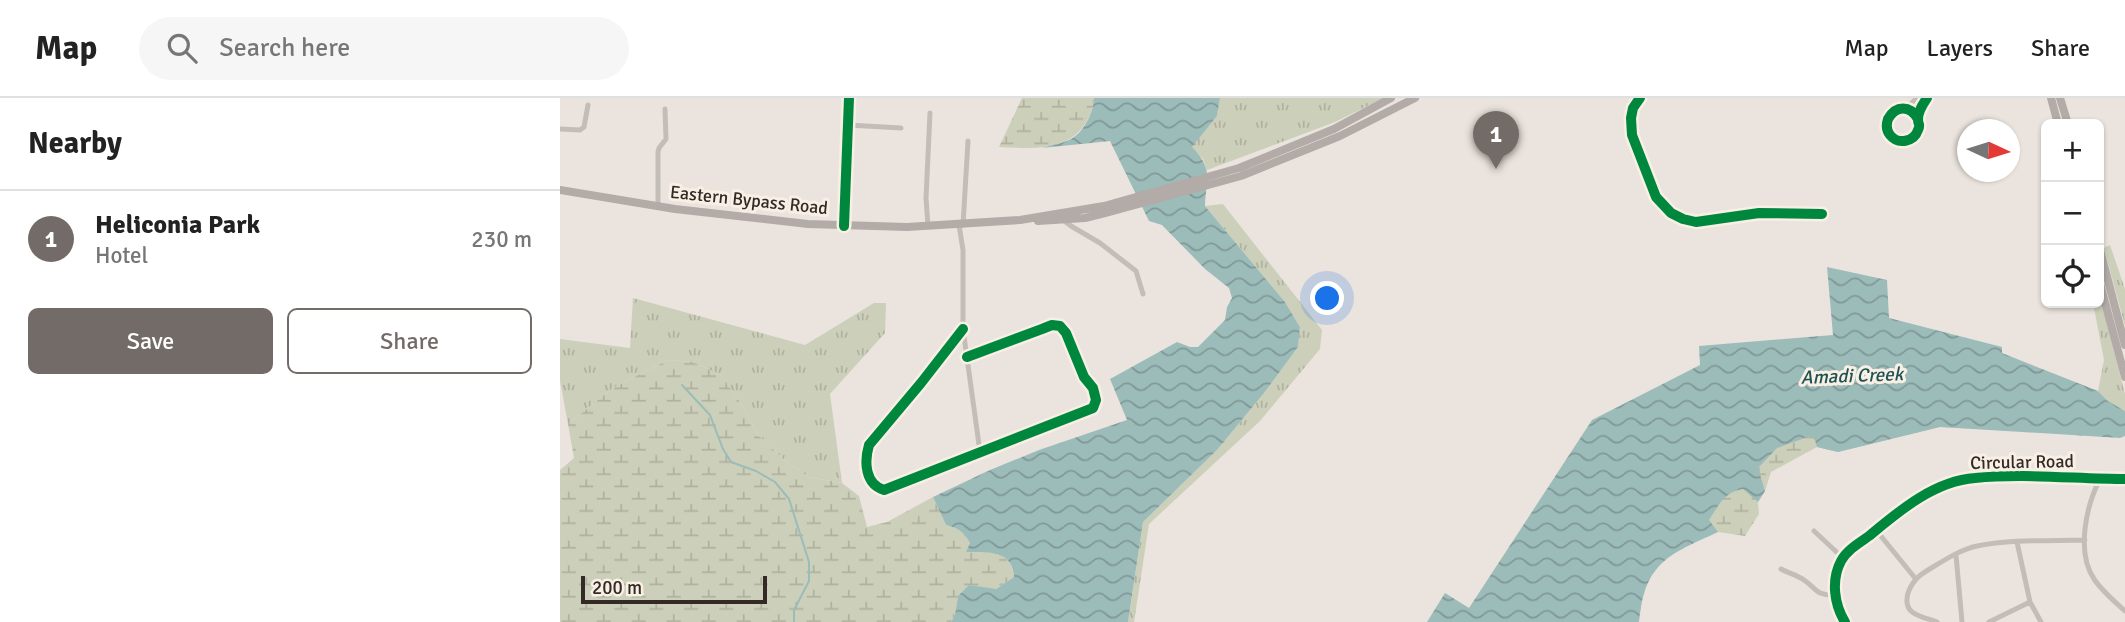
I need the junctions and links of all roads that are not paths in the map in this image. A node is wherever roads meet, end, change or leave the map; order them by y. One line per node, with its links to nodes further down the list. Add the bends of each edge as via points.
1 (849, 98): 16 (street)
2 (1391, 98): 20 (main road, Eastern Bypass Road)
3 (1415, 98): 20 (main road, Eastern Bypass Road, via 1340,136)
4 (1640, 98): 24 (street, via 1633,108 1632,135 1657,197 1671,213 1696,222 1759,213)
5 (1917, 98): 10 (street)
6 (1927, 98): 13 (street)
7 (2051, 98): 14 (main road)
8 (2060, 98): 15 (main road)
9 (588, 106): 18 (street, via 584,127)
10 (1906, 108): 13 (street); 13 (street, via 1895,110 1888,119 1887,130 1894,138 1913,138 1919,129)
11 (666, 109): 22 (street, via 666,139 658,152)
12 (930, 113): 29 (street)
13 (1918, 119)
14 (2057, 119)
15 (2066, 119)
16 (848, 125): 17 (street); 28 (street)
17 (901, 128)
18 (560, 129)
19 (968, 141): 27 (street)
20 (1240, 172): 23 (main road, Eastern Bypass Road)
21 (560, 190): 22 (main road, Eastern Bypass Road)
22 (658, 206): 28 (main road, Eastern Bypass Road)
23 (1105, 210): 25 (main road, Eastern Bypass Road); 26 (main road, Eastern Bypass Road)
24 (1822, 214)
25 (1020, 220): 26 (main road, Eastern Bypass Road); 27 (main road, Eastern Bypass Road)
26 (1063, 220): 31 (street, via 1136,271)
27 (961, 225): 29 (main road, Eastern Bypass Road); 33 (street)
28 (844, 226): 29 (main road, Eastern Bypass Road)
29 (928, 226)
30 (2104, 265): 34 (main road)
31 (1143, 294)
32 (2104, 299): 36 (main road)
33 (963, 329): 35 (street); 37 (street, via 869,445 866,467 871,481 884,490)
34 (2125, 345)
35 (967, 357): 37 (street); 37 (street, via 1060,326 1096,400 1093,408)
36 (2125, 377)
37 (980, 452)
38 (2100, 479): 39 (street, Circular Road); 40 (street, Circular Road, via 1973,478 1945,486 1901,509); 42 (street, via 2088,512)
39 (2125, 479)
40 (1876, 530): 45 (street, Circular Road); 47 (street)
41 (1814, 531): 45 (street)
42 (2085, 540): 43 (street); 50 (street, via 2092,577)
43 (2017, 542): 44 (street, via 1975,546); 49 (street)
44 (1956, 555): 47 (street); 53 (street)
45 (1843, 558): 48 (street)
46 (1781, 569): 48 (street, via 1820,594)
47 (1915, 578): 52 (street, via 1907,607)
48 (1836, 595): 51 (street)
49 (2030, 602): 54 (street); 55 (street)
50 (2125, 611)
51 (1845, 622)
52 (1937, 622)
53 (1962, 622)
54 (1989, 622)
55 (2042, 622)

